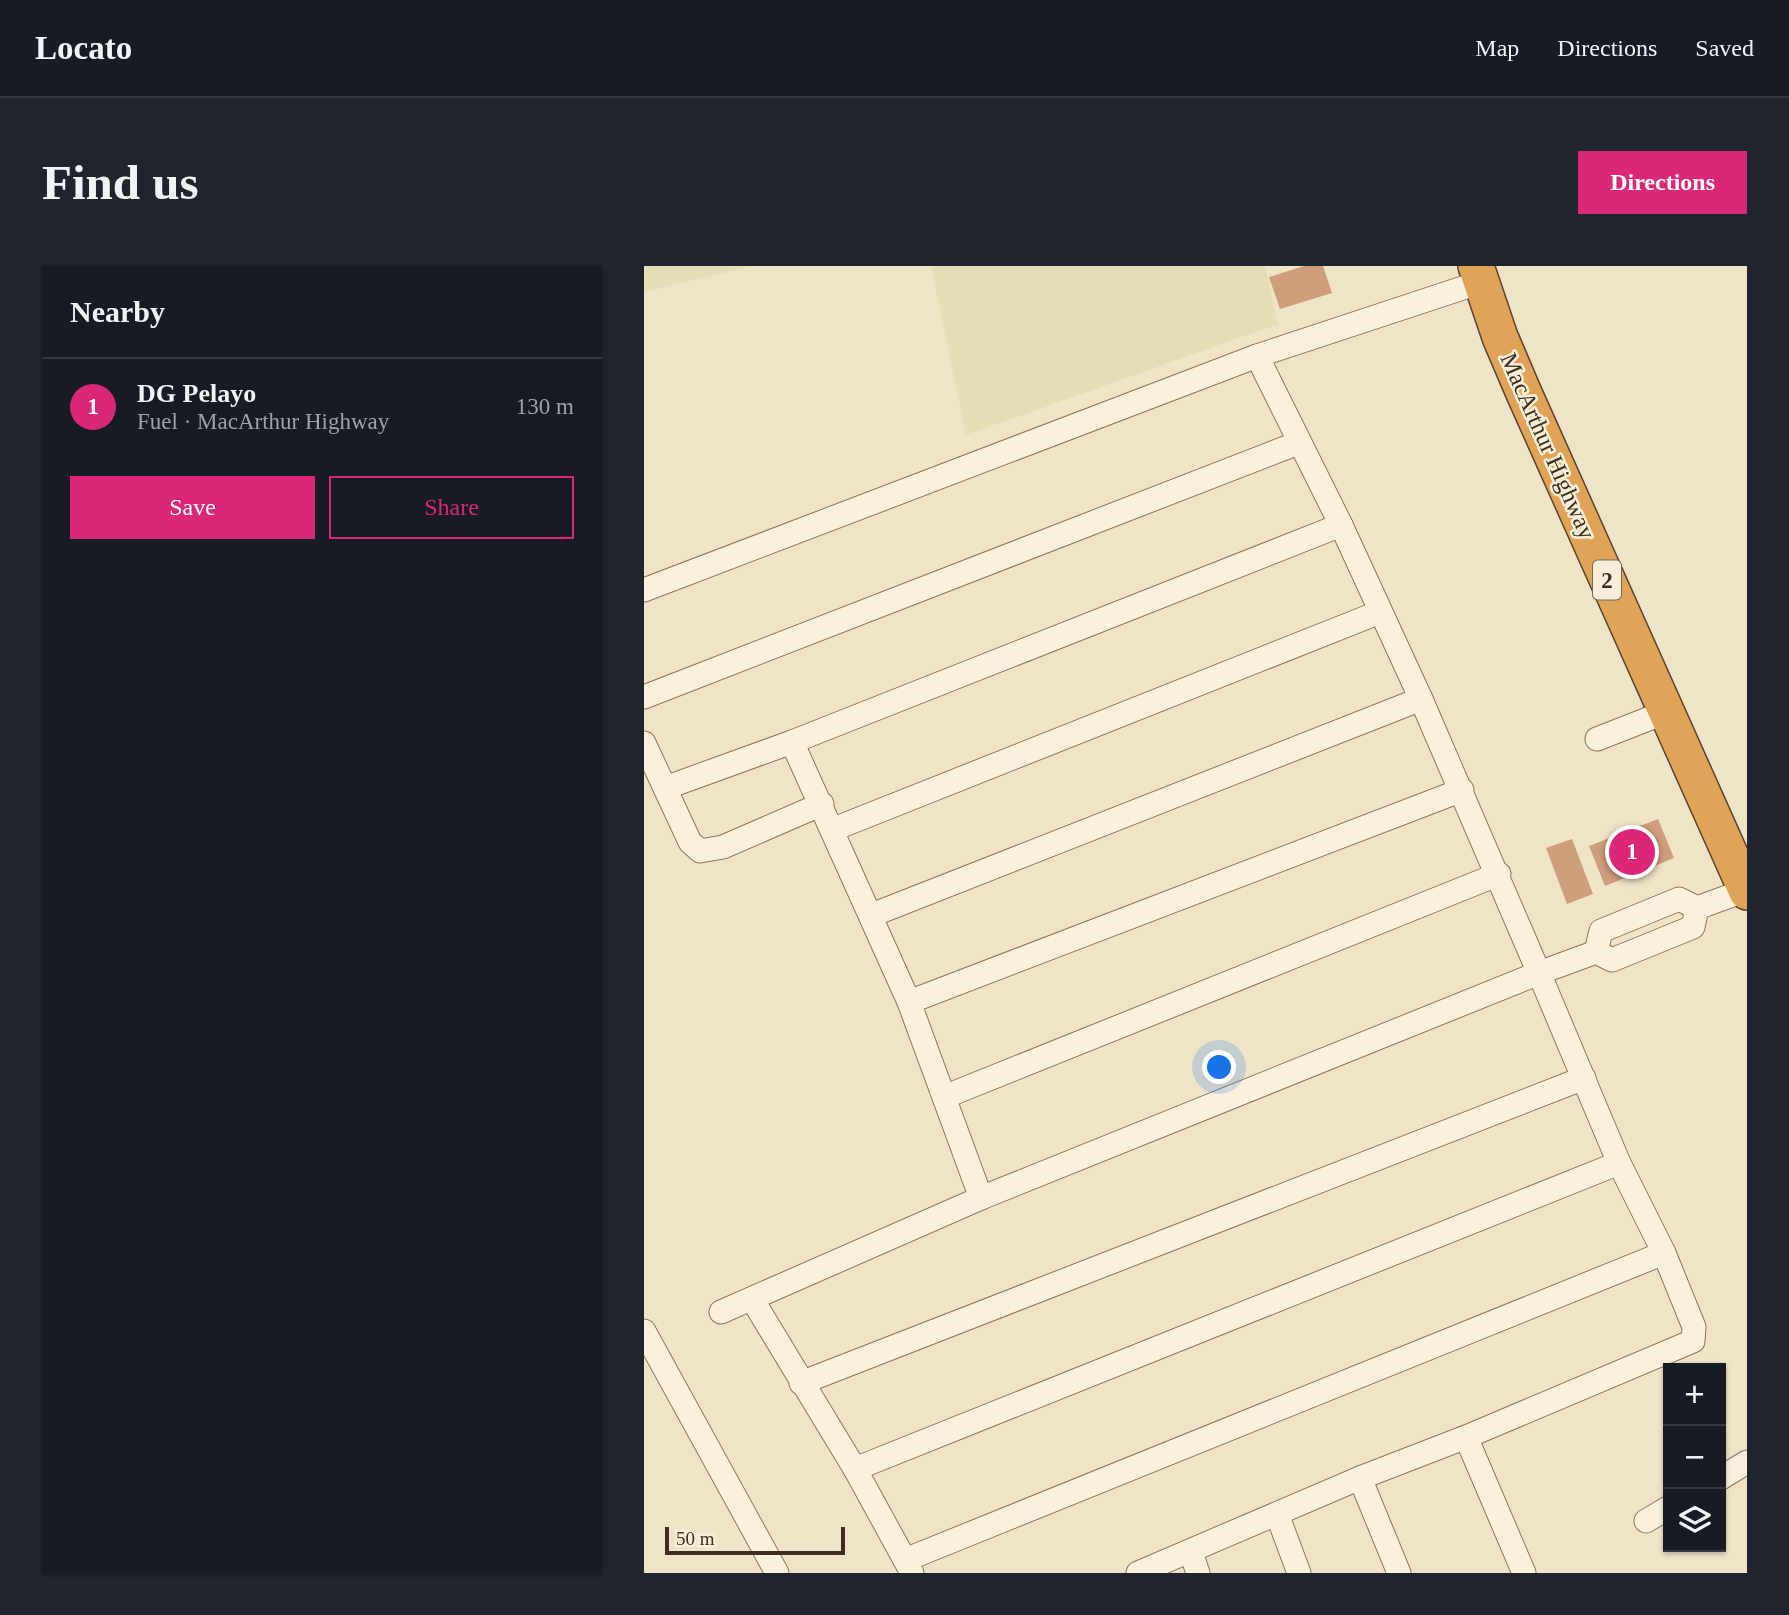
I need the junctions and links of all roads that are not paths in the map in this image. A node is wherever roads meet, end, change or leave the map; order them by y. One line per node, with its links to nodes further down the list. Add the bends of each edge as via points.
1 (1478, 274): 2 (street); 9 (highway, MacArthur Highway / 2, via 1514,370)
2 (1257, 356): 3 (street); 5 (street)
3 (1298, 443): 4 (street); 7 (street)
4 (1341, 525): 6 (street); 11 (street)
5 (644, 590)
6 (1380, 612): 8 (street); 16 (street)
7 (644, 697)
8 (1421, 699): 14 (street); 20 (street)
9 (1666, 712): 10 (street); 18 (highway, MacArthur Highway / 2)
10 (1597, 739)
11 (792, 742): 13 (street); 15 (street)
12 (644, 743): 13 (street)
13 (665, 788): 15 (street, via 690,842 700,850 723,847)
14 (1462, 790): 17 (street); 23 (street)
15 (822, 804): 16 (street)
16 (834, 830): 20 (street)
17 (1499, 874): 22 (street); 25 (street)
18 (1746, 891): 19 (street)
19 (1697, 908): 21 (street, via 1693,927 1668,939 1612,960); 21 (street, via 1679,899 1601,931)
20 (872, 915): 23 (street)
21 (1596, 952): 22 (street)
22 (1539, 973): 24 (street); 27 (street)
23 (909, 1002): 25 (street)
24 (1584, 1078): 26 (street); 32 (street)
25 (944, 1097): 27 (street)
26 (1619, 1163): 28 (street); 35 (street)
27 (981, 1198): 29 (street)
28 (1664, 1253): 33 (street, via 1694,1327 1693,1342); 42 (street)
29 (752, 1299): 30 (street); 32 (street)
30 (721, 1312)
31 (646, 1338): 43 (street)
32 (801, 1383): 35 (street)
33 (1466, 1437): 37 (street); 47 (street)
34 (1747, 1462): 36 (street)
35 (855, 1469): 42 (street)
36 (1726, 1475)
37 (1360, 1478): 39 (street); 46 (street)
38 (1663, 1511): 40 (street)
39 (1277, 1514): 41 (street); 45 (street)
40 (1646, 1521)
41 (1194, 1563): 44 (street)
42 (908, 1566)
43 (777, 1573)
44 (1138, 1573)
45 (1299, 1573)
46 (1399, 1573)
47 (1524, 1573)

